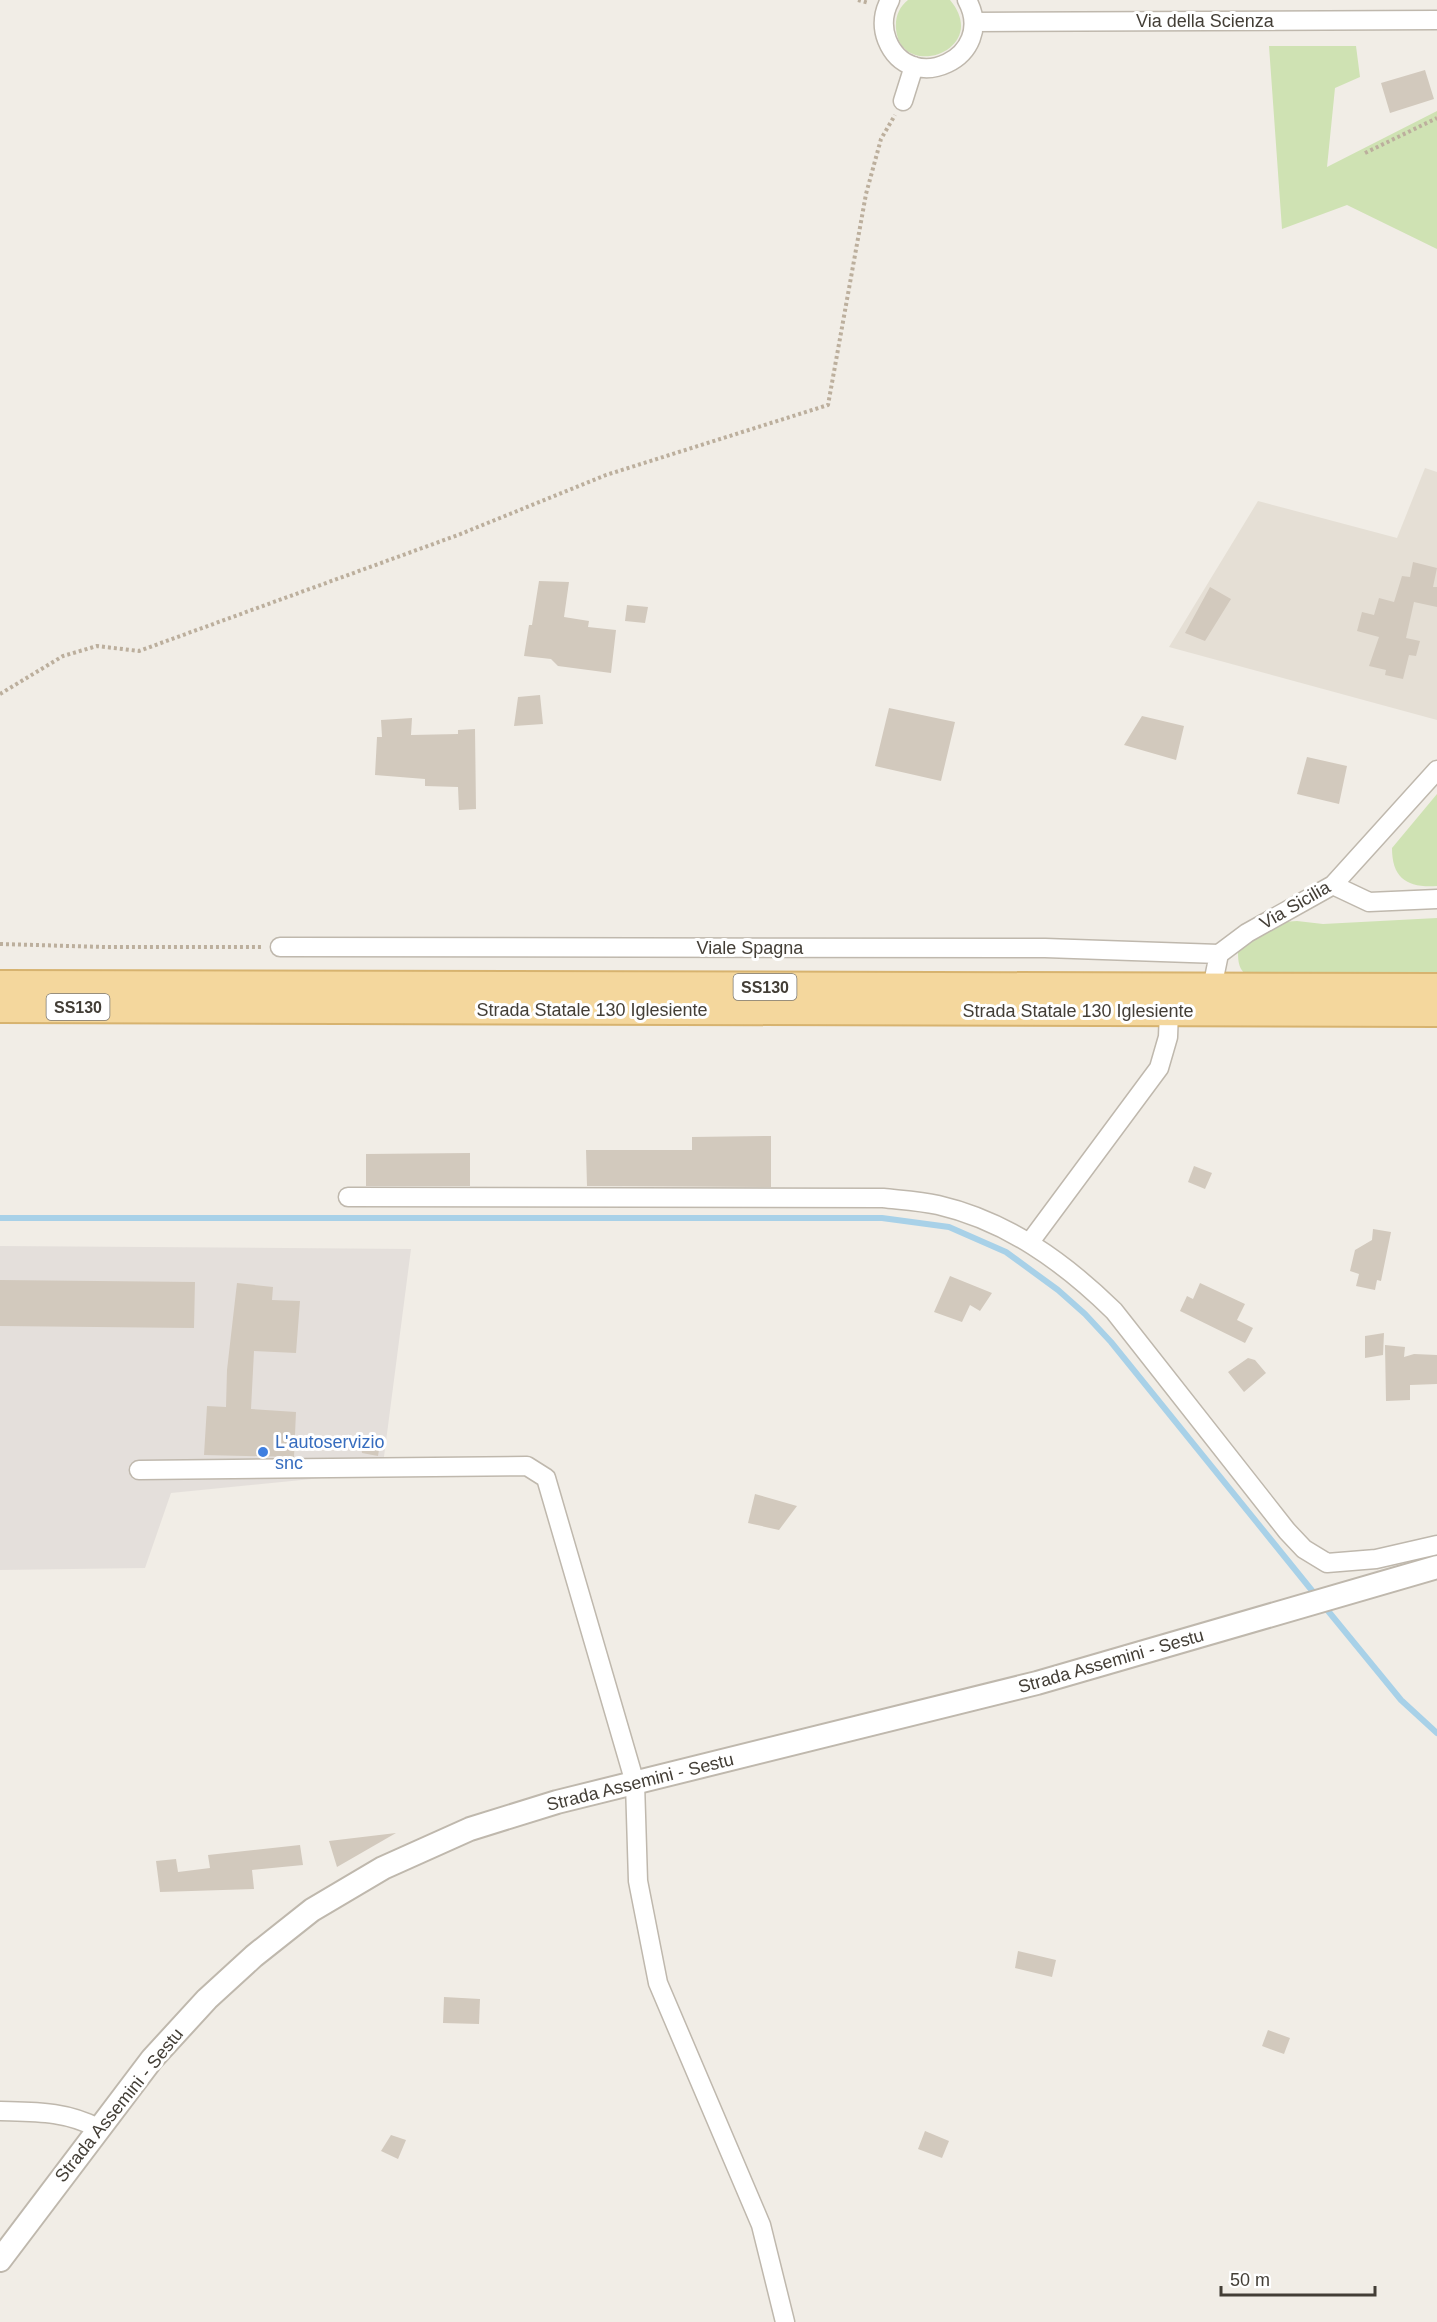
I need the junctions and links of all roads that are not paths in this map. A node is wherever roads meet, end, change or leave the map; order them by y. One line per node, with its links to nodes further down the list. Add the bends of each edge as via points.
1 (890, 0): 5 (street, via 884,33 900,59)
2 (967, 0): 4 (street)
3 (1437, 20): 4 (street, Via della Scienza)
4 (974, 22): 5 (street, via 966,49 955,60 943,67)
5 (914, 66): 6 (street)
6 (903, 101)
7 (1437, 770): 8 (street, Via Sicilia)
8 (1333, 885): 9 (street, via 1369,902); 11 (street, Via Sicilia, via 1247,933)
9 (1437, 899)
10 (280, 947): 11 (street, Viale Spagna, via 1034,948)
11 (1219, 954): 13 (street)
12 (0, 985): 13 (main road, Strada Statale 130 Iglesiente / SS130)
13 (1212, 988): 14 (main road, Strada Statale 130 Iglesiente / SS130)
14 (1437, 988)
15 (0, 1008): 16 (main road, Strada Statale 130 Iglesiente / SS130)
16 (1169, 1011): 17 (main road, Strada Statale 130 Iglesiente / SS130); 19 (street, via 1168,1037 1159,1068)
17 (1437, 1012)
18 (348, 1197): 19 (street, via 883,1198 938,1205 985,1220)
19 (1030, 1242): 21 (street, via 1084,1282 1114,1311 1304,1549 1327,1563 1376,1559)
20 (139, 1470): 23 (street, via 527,1466 546,1479 553,1498)
21 (1437, 1545)
22 (1437, 1567): 23 (street, Strada Assemini - Sestu, via 1037,1683)
23 (635, 1783): 25 (street, Strada Assemini - Sestu, via 470,1829 383,1868 312,1910 207,1999 152,2059); 27 (street, via 638,1881 658,1983 761,2225)
24 (0, 2111): 25 (street, via 47,2112 79,2118)
25 (98, 2128): 26 (street, Strada Assemini - Sestu)
26 (0, 2260)
27 (785, 2322)

